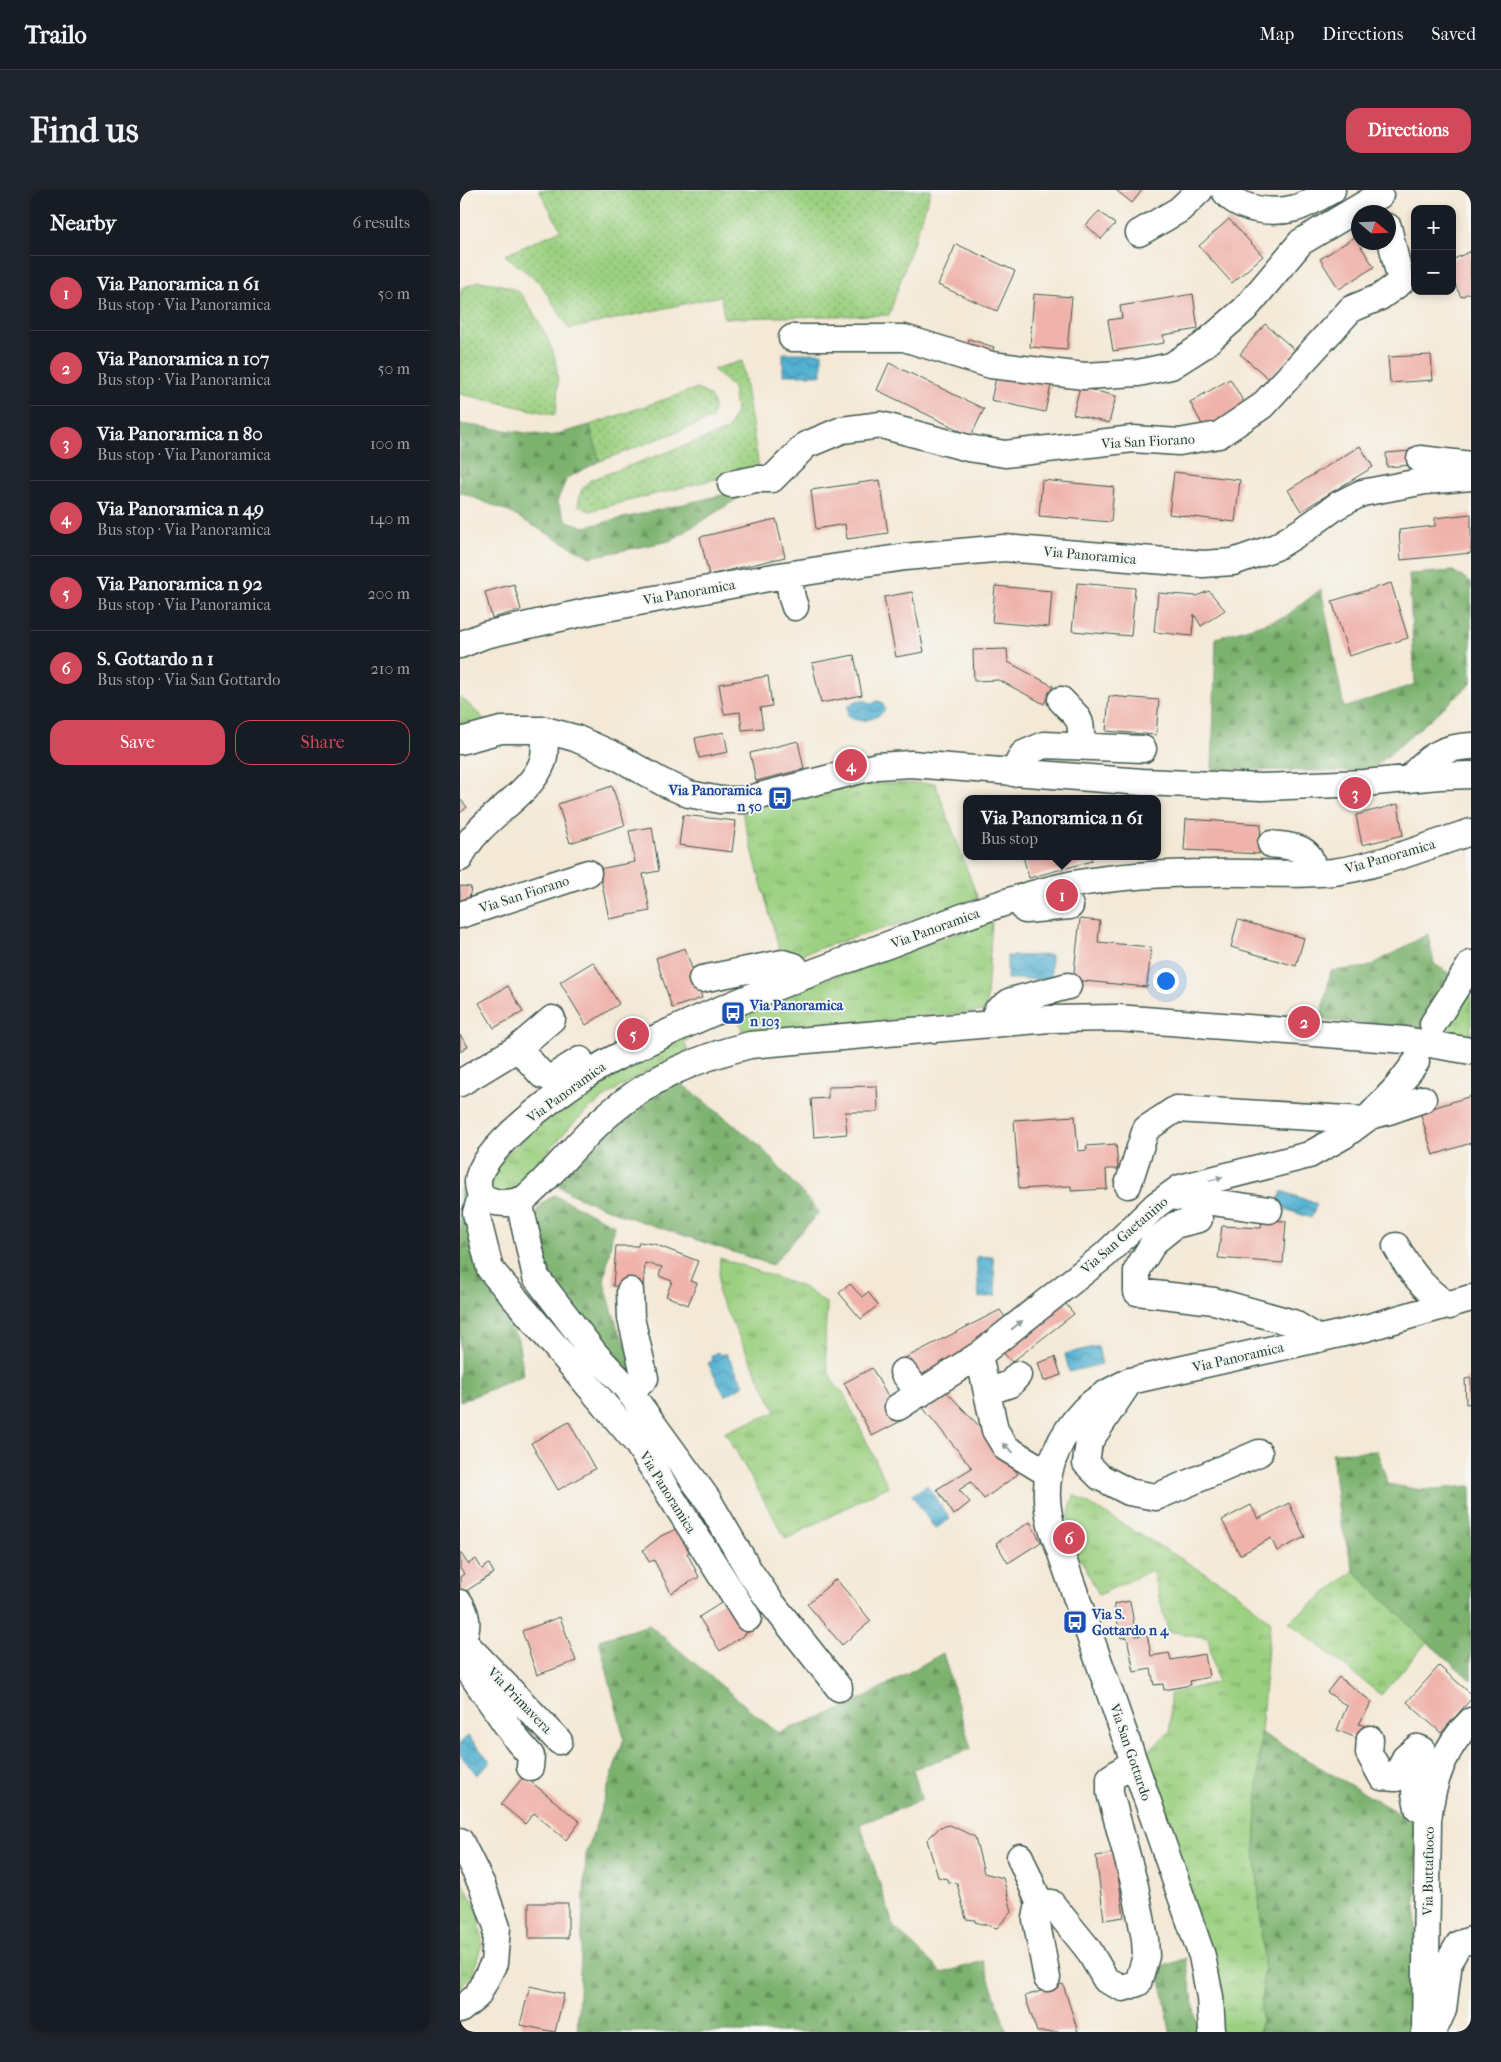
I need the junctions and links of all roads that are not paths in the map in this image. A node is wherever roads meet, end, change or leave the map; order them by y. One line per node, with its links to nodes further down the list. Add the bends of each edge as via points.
1 (1200, 190): 5 (street, via 1179,210)
2 (1224, 190): 3 (street, via 1238,203 1277,212 1298,208)
3 (1332, 190)
4 (1381, 199): 8 (street, via 1302,242 1245,310 1201,347 1171,366 1138,373 1084,376 990,366 904,338)
5 (1140, 233)
6 (1396, 250): 7 (street, Via San Fiorano)
7 (1408, 285): 12 (street, Via San Fiorano, via 1351,309 1262,406 1219,435 1179,442 1133,439 1004,454 881,426 842,430 806,445 772,479)
8 (792, 338)
9 (1420, 459): 10 (street)
10 (1471, 464)
11 (1471, 477): 13 (street, Via Panoramica, via 1425,481 1362,493 1338,505 1276,547 1233,562 1203,564 1004,548 905,557)
12 (731, 484)
13 (788, 574): 14 (street); 15 (street, Via Panoramica, via 596,610)
14 (795, 607)
15 (460, 645)
16 (1061, 700): 19 (street, via 1079,719)
17 (545, 730): 18 (street, via 501,730); 22 (street, via 545,754); 23 (street, via 592,745 689,794 720,800 744,800 877,766 911,764)
18 (460, 741)
19 (1081, 746): 21 (street); 23 (street, via 1044,745 1023,754)
20 (1471, 746): 25 (street, via 1432,756)
21 (1143, 749)
22 (537, 772): 27 (street, via 486,810); 29 (street, via 531,782 465,846)
23 (1013, 773): 25 (street, via 1262,787)
24 (1471, 775): 25 (street)
25 (1410, 779)
26 (1471, 832): 31 (street, Via Panoramica, via 1380,862)
27 (460, 837)
28 (1271, 844): 31 (street, via 1308,853 1313,863)
29 (460, 858)
30 (588, 873): 34 (street, Via San Fiorano)
31 (1312, 874): 32 (street, Via Panoramica, via 1211,873 1126,877 1074,884)
32 (1005, 904): 33 (street, via 1018,910); 36 (street, Via Panoramica)
33 (1070, 906)
34 (460, 915)
35 (1468, 973): 41 (street)
36 (802, 977): 37 (street, via 794,966 783,963); 45 (street, Via Panoramica, via 716,1011)
37 (702, 979)
38 (1068, 986): 40 (street, via 1011,1001 997,1011)
39 (552, 1019): 43 (street)
40 (991, 1024): 42 (street, via 1117,1018); 53 (street, via 750,1045 712,1054 674,1070 610,1113 535,1190)
41 (1433, 1024)
42 (1404, 1040): 44 (street); 49 (street, Via San Gaetanino)
43 (518, 1048): 45 (street, via 542,1075 551,1078 599,1048); 47 (street)
44 (1471, 1051)
45 (614, 1058): 52 (street, Via Panoramica, via 536,1112 503,1140 485,1161 478,1180)
46 (1416, 1062): 49 (street, Via San Gaetanino)
47 (460, 1083)
48 (1423, 1099): 49 (street)
49 (1367, 1118): 50 (street, via 1176,1109 1146,1129); 51 (street, Via San Gaetanino, one-way to 49, via 1180,1188 1309,1155)
50 (1128, 1185)
51 (1168, 1196): 54 (street); 60 (street, Via San Gaetanino, one-way to 51, via 1105,1255)
52 (481, 1197): 53 (street, via 496,1203); 69 (street, Via Panoramica, via 476,1213 490,1269 637,1443)
53 (518, 1201): 64 (street, via 536,1277 595,1354)
54 (1269, 1210)
55 (1199, 1219): 59 (street, via 1175,1225 1154,1242 1137,1270 1137,1292 1214,1301 1293,1322)
56 (1396, 1246): 58 (street, via 1408,1268 1433,1296)
57 (630, 1291): 64 (street, via 632,1318 645,1378 635,1388)
58 (1464, 1303): 59 (street, Via Panoramica)
59 (1320, 1338): 63 (street, Via Panoramica)
60 (979, 1355): 61 (street, Via San Gaetanino, via 909,1401); 65 (street)
61 (903, 1372)
62 (1018, 1375): 65 (street, via 1010,1384)
63 (1130, 1381): 66 (street, via 1089,1442 1086,1463 1100,1477 1129,1492 1156,1497); 67 (street, Via Panoramica, via 1085,1409 1055,1452)
64 (626, 1387): 71 (street, via 708,1500 770,1601)
65 (981, 1397): 67 (street, one-way to 65, via 1006,1448)
66 (1259, 1453)
67 (1049, 1474): 76 (street, Via San Gottardo, via 1046,1497 1051,1525)
68 (460, 1602): 70 (street, via 467,1618)
69 (748, 1618)
70 (465, 1643): 74 (street, Via Primavera); 77 (street, via 465,1665 531,1756)
71 (839, 1688)
72 (1471, 1721): 75 (street, Via Buttafuoco)
73 (1370, 1739): 78 (street, via 1369,1753 1382,1777 1396,1778 1405,1758 1417,1748 1422,1750 1415,1793 1419,1815)
74 (559, 1741)
75 (1460, 1741): 78 (street, Via Buttafuoco, via 1433,1789)
76 (1134, 1762): 81 (street, via 1110,1778 1110,1793 1135,1886 1145,1939 1146,1956 1138,1983 1123,1988 1106,1980 1088,1949 1051,1903); 85 (street, Via San Gottardo, via 1202,1956 1210,1997)
77 (530, 1767)
78 (1428, 1820): 86 (street, Via Buttafuoco)
79 (460, 1841): 84 (street, via 482,1885 497,1927 494,1963 477,1996)
80 (1020, 1857): 81 (street)
81 (1039, 1902): 83 (street, via 1036,1920)
82 (1471, 1940): 87 (street, via 1458,1944 1448,1961 1443,2010)
83 (1046, 1978)
84 (460, 2010)
85 (1212, 2032)
86 (1425, 2032)
87 (1433, 2032)

